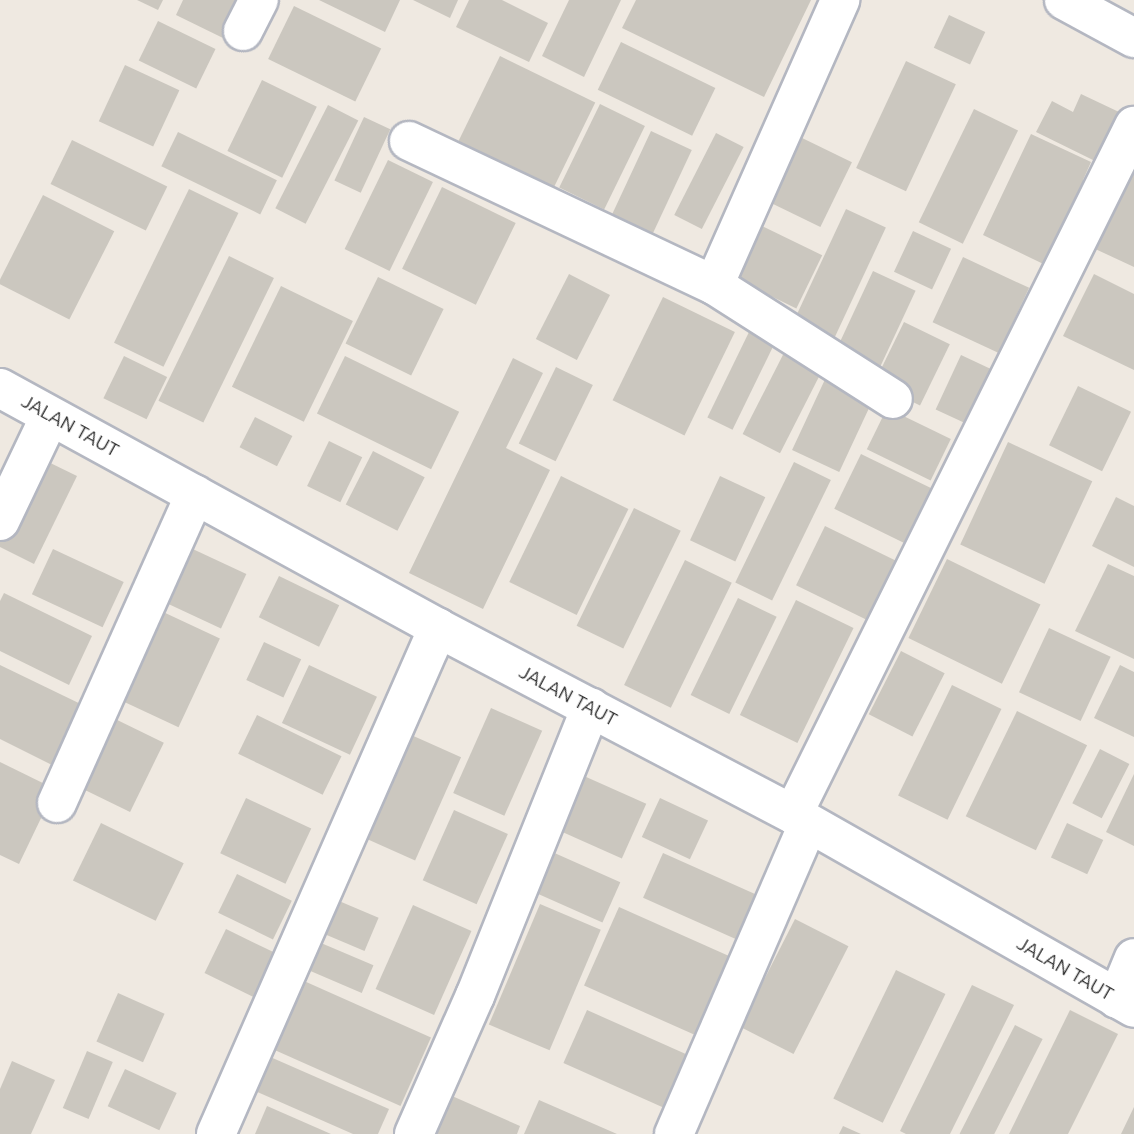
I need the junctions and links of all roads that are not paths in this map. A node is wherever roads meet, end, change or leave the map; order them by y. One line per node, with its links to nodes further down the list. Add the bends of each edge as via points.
1 (840, 0): 6 (street)
2 (1064, 0): 3 (street)
3 (1134, 38)
4 (1134, 126): 15 (street)
5 (409, 141): 6 (street)
6 (714, 285): 8 (street)
7 (0, 388): 9 (street, JALAN TAUT)
8 (893, 398)
9 (50, 416): 10 (street, JALAN TAUT); 11 (street)
10 (195, 494): 12 (street, JALAN TAUT); 14 (street)
11 (0, 522)
12 (438, 628): 13 (street, JALAN TAUT); 18 (street)
13 (592, 708): 15 (street, JALAN TAUT); 19 (street)
14 (57, 803)
15 (800, 819): 17 (street, JALAN TAUT); 20 (street)
16 (1134, 958): 17 (street)
17 (1126, 1004)
18 (216, 1134)
19 (414, 1134)
20 (674, 1134)

